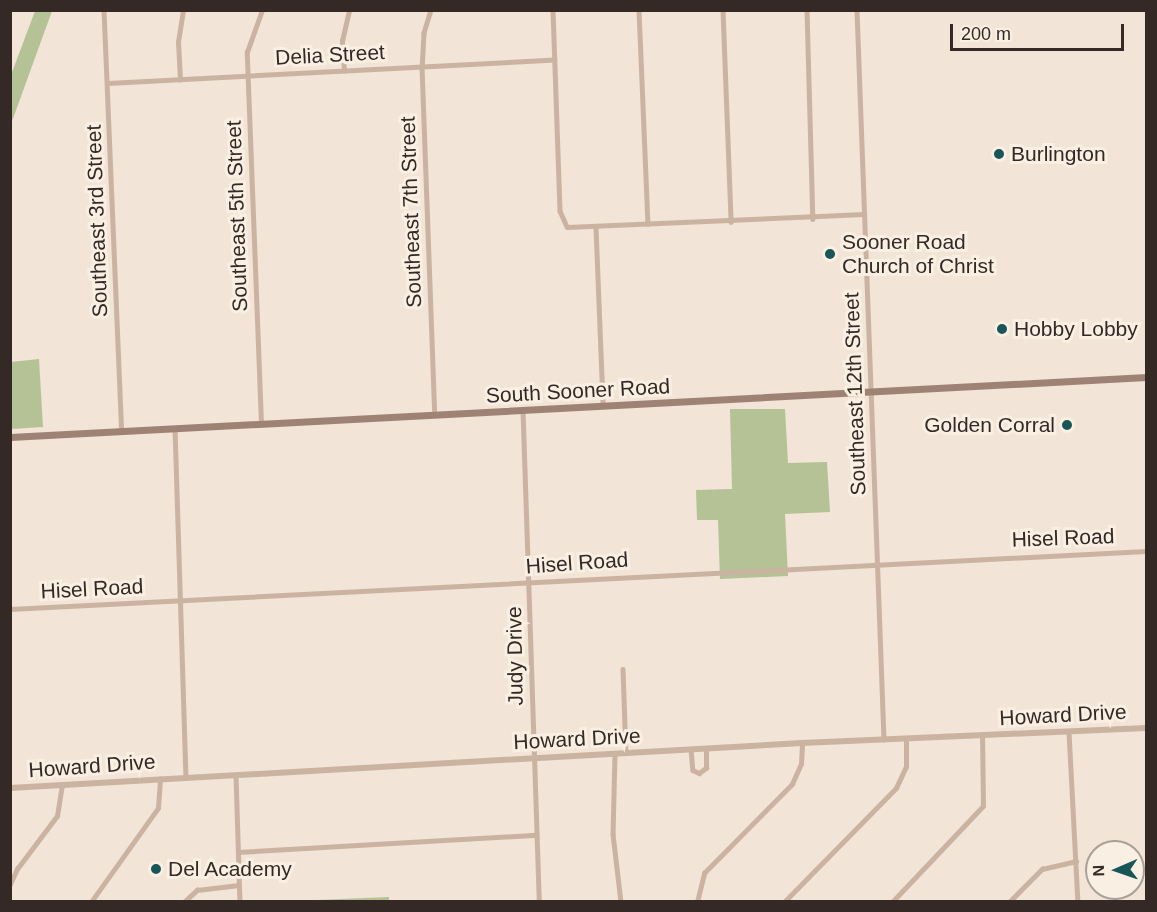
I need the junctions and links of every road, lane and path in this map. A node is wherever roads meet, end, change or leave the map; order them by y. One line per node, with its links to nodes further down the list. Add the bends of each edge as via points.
1 (104, 10): 16 (street, Southeast 3rd Street)
2 (183, 10): 15 (street, via 178,42)
3 (262, 10): 14 (street, Southeast 5th Street, via 249,40)
4 (349, 10): 13 (street, via 342,41)
5 (431, 10): 12 (street, Southeast 7th Street, via 424,33)
6 (553, 10): 11 (street)
7 (639, 10): 20 (street)
8 (723, 10): 19 (street)
9 (807, 10): 18 (street)
10 (857, 10): 17 (street, Southeast 12th Street)
11 (554, 60): 12 (street, Delia Street); 21 (street, via 562,222 576,229)
12 (422, 67): 13 (street, Delia Street); 26 (street, Southeast 7th Street)
13 (344, 70): 14 (street, Delia Street)
14 (249, 76): 15 (street, Delia Street); 27 (street, Southeast 5th Street)
15 (180, 80): 16 (street, Delia Street)
16 (108, 83): 29 (street, Southeast 3rd Street)
17 (864, 214): 18 (street); 23 (street, Southeast 12th Street)
18 (813, 219): 19 (street)
19 (731, 222): 20 (street)
20 (648, 224): 21 (street)
21 (596, 228): 24 (street)
22 (1146, 377): 23 (main road, South Sooner Road)
23 (872, 392): 24 (main road, South Sooner Road); 32 (street, Southeast 12th Street)
24 (603, 406): 25 (main road, South Sooner Road)
25 (523, 410): 26 (main road, South Sooner Road); 33 (street, Judy Drive)
26 (435, 414): 27 (main road, South Sooner Road)
27 (261, 424): 28 (main road, South Sooner Road)
28 (175, 428): 29 (main road, South Sooner Road); 34 (street)
29 (122, 431): 30 (main road, South Sooner Road)
30 (10, 437)
31 (1146, 551): 32 (street, Hisel Road)
32 (878, 563): 33 (street, Hisel Road); 41 (street, Southeast 12th Street)
33 (529, 583): 34 (street, Hisel Road); 47 (street, Judy Drive)
34 (182, 601): 35 (street, Hisel Road); 49 (street)
35 (10, 609)
36 (623, 669): 45 (street)
37 (1146, 728): 38 (street, Howard Drive)
38 (1069, 732): 39 (street, Howard Drive); 55 (street)
39 (982, 735): 40 (street, Howard Drive); 66 (street, via 983,806)
40 (906, 739): 41 (street, Howard Drive); 65 (street, via 906,767 896,788)
41 (884, 740): 42 (street, Howard Drive)
42 (802, 743): 44 (street, Howard Drive); 64 (street, via 801,764 792,784 704,873)
43 (691, 749): 44 (street, Howard Drive); 44 (street, via 693,770 699,773 706,768); 45 (street, Howard Drive)
44 (706, 749)
45 (626, 753): 46 (street, Howard Drive)
46 (615, 754): 47 (street, Howard Drive); 63 (street, via 613,834)
47 (534, 758): 48 (street, Howard Drive); 53 (street, Judy Drive)
48 (236, 775): 49 (street, Howard Drive); 54 (street)
49 (186, 776): 50 (street, Howard Drive)
50 (160, 778): 51 (street, Howard Drive); 59 (street, via 158,808)
51 (62, 785): 52 (street, Howard Drive); 56 (street, via 57,816)
52 (10, 788)
53 (537, 835): 54 (street); 62 (street, Judy Drive)
54 (238, 852): 58 (street)
55 (1076, 861): 67 (street, via 1042,869); 68 (street)
56 (11, 877): 57 (street)
57 (10, 884)
58 (239, 885): 60 (street, via 197,890); 61 (street)
59 (91, 902)
60 (184, 902)
61 (240, 902)
62 (539, 902)
63 (621, 902)
64 (697, 902)
65 (783, 902)
66 (892, 902)
67 (1009, 902)
68 (1078, 902)

